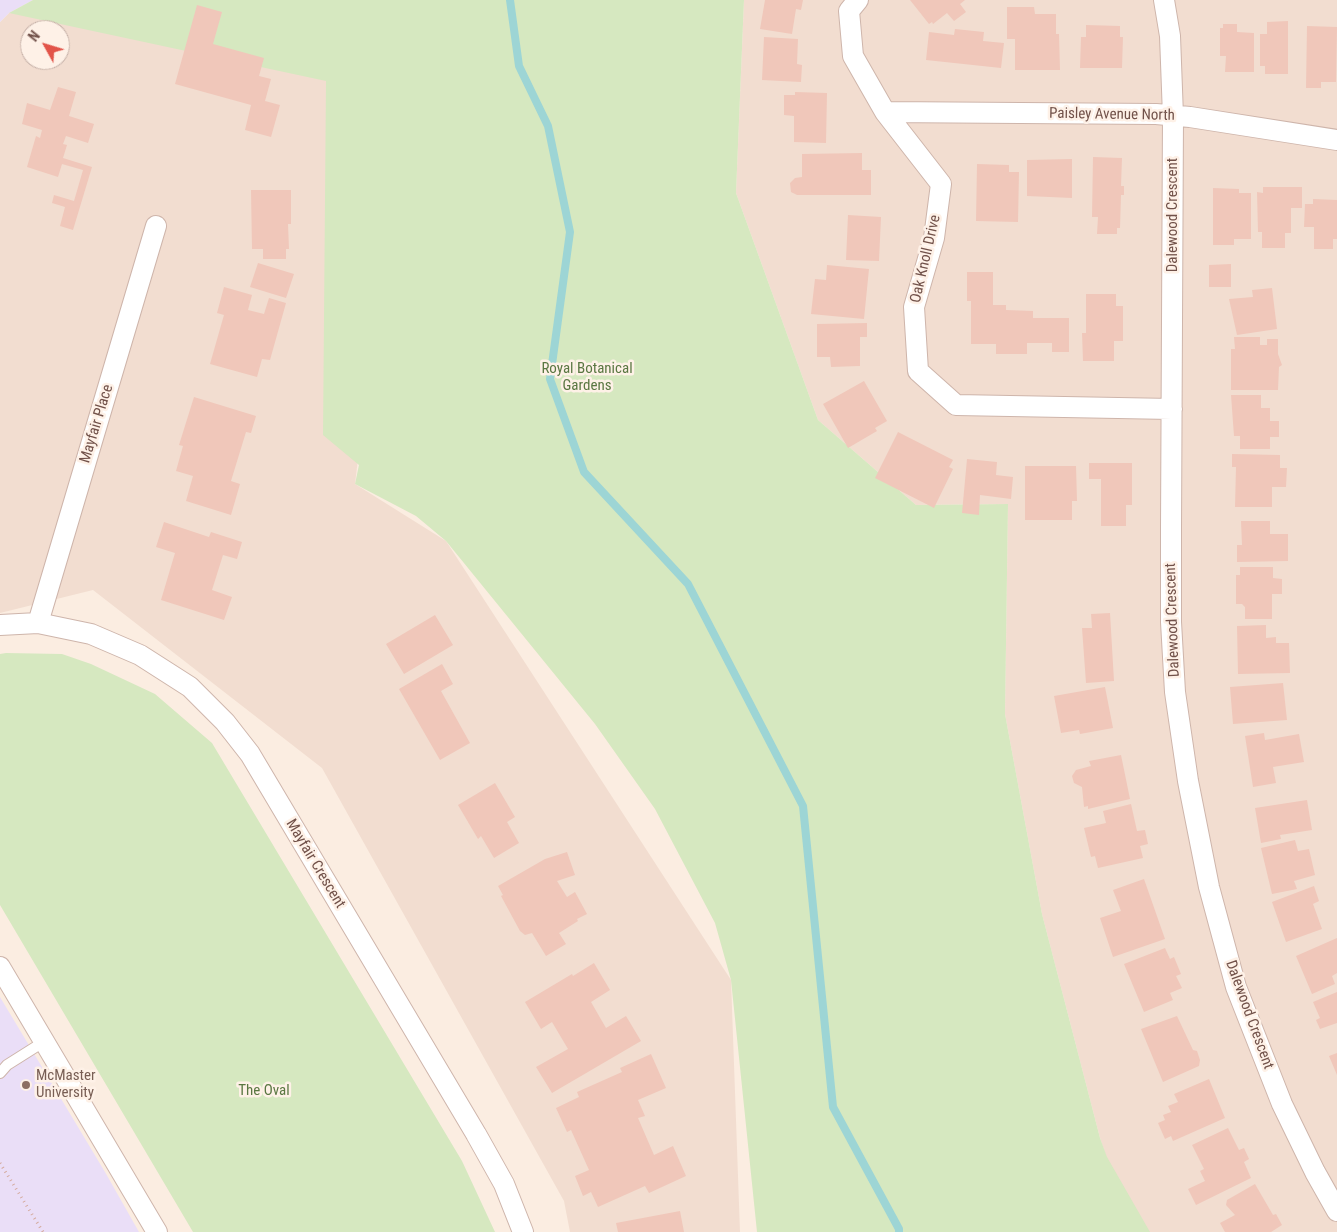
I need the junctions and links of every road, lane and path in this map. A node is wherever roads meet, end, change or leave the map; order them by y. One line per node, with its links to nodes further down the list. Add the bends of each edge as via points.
1 (858, 0): 3 (street, Oak Knoll Drive, via 849,11 853,56)
2 (1164, 0): 4 (street, Dalewood Crescent, via 1170,36)
3 (885, 112): 4 (street, Paisley Avenue North); 7 (street, Oak Knoll Drive, via 940,184 934,238 914,307 918,371 956,406)
4 (1173, 116): 5 (street, Paisley Avenue North); 7 (street, Dalewood Crescent)
5 (1337, 140)
6 (156, 226): 8 (street, Mayfair Place)
7 (1172, 409): 14 (street, Dalewood Crescent, via 1171,622 1175,692 1209,887 1236,987 1282,1104)
8 (38, 623): 9 (street, Mayfair Crescent); 17 (street, Mayfair Crescent, via 91,634 140,655 190,687 225,722 250,754 476,1134 504,1184)
9 (0, 625)
10 (0, 967): 11 (street)
11 (45, 1041): 12 (lane, via 7,1065); 16 (street)
12 (0, 1074)
13 (0, 1163): 15 (path)
14 (1337, 1211)
15 (43, 1232)
16 (157, 1232)
17 (523, 1232)

